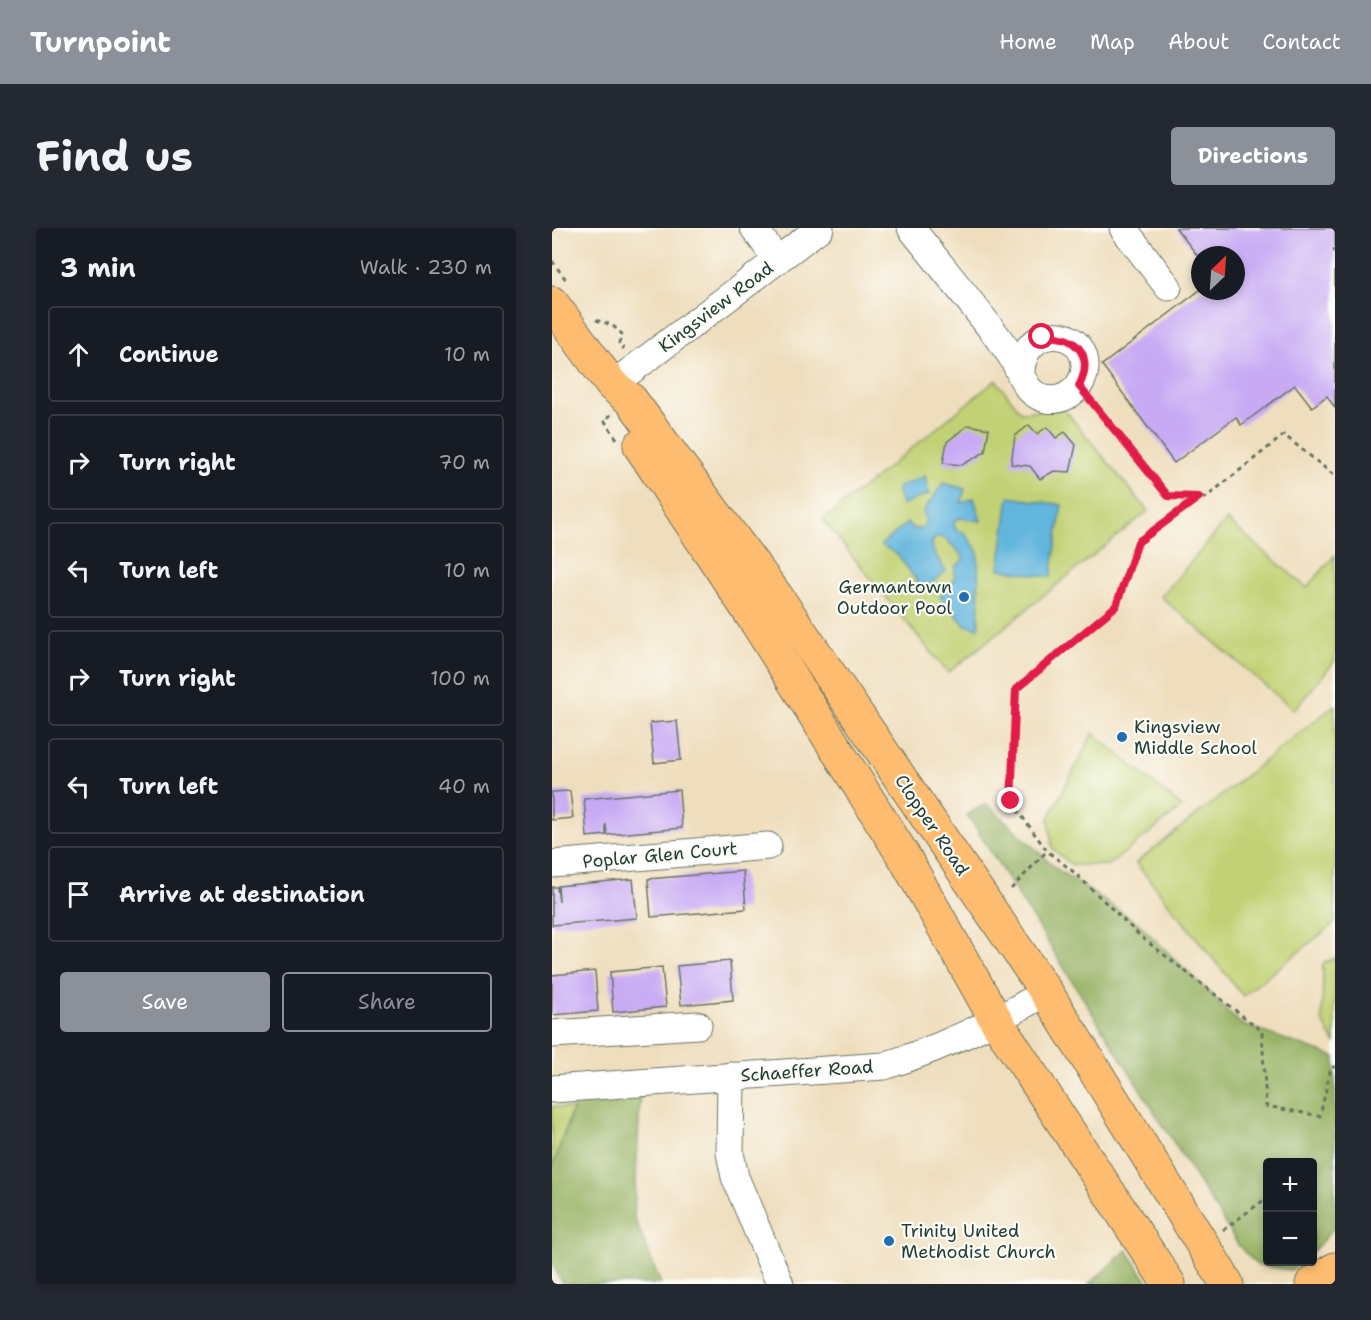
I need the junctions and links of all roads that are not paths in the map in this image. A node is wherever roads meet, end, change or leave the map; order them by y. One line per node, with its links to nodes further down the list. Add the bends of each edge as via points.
1 (754, 228): 5 (street)
2 (820, 228): 5 (street, Kingsview Road)
3 (910, 228): 8 (street)
4 (1123, 228): 6 (street)
5 (777, 260): 9 (street, Kingsview Road)
6 (1168, 287)
7 (552, 303): 9 (main road, Clopper Road)
8 (1021, 370): 8 (street, via 1024,382 1040,397 1061,399 1079,386 1084,369 1081,352 1058,335 1042,337 1029,345)
9 (612, 385): 12 (main road, Clopper Road, via 631,400 777,597); 13 (main road, Clopper Road, via 618,411 906,860)
10 (768, 846): 11 (street, Poplar Glen Court)
11 (552, 864)
12 (1046, 992): 13 (street, Schaeffer Road); 18 (main road, Clopper Road)
13 (997, 1022): 16 (street, Schaeffer Road, via 929,1052 884,1066); 22 (main road, Clopper Road)
14 (698, 1025): 15 (street)
15 (552, 1034)
16 (731, 1076): 17 (street, Schaeffer Road); 21 (street, via 730,1154 735,1177)
17 (552, 1089)
18 (1221, 1258): 23 (main road)
19 (1335, 1269): 24 (main road)
20 (1335, 1277): 25 (main road)
21 (780, 1284)
22 (1168, 1284)
23 (1249, 1284)
24 (1312, 1284)
25 (1329, 1284)

